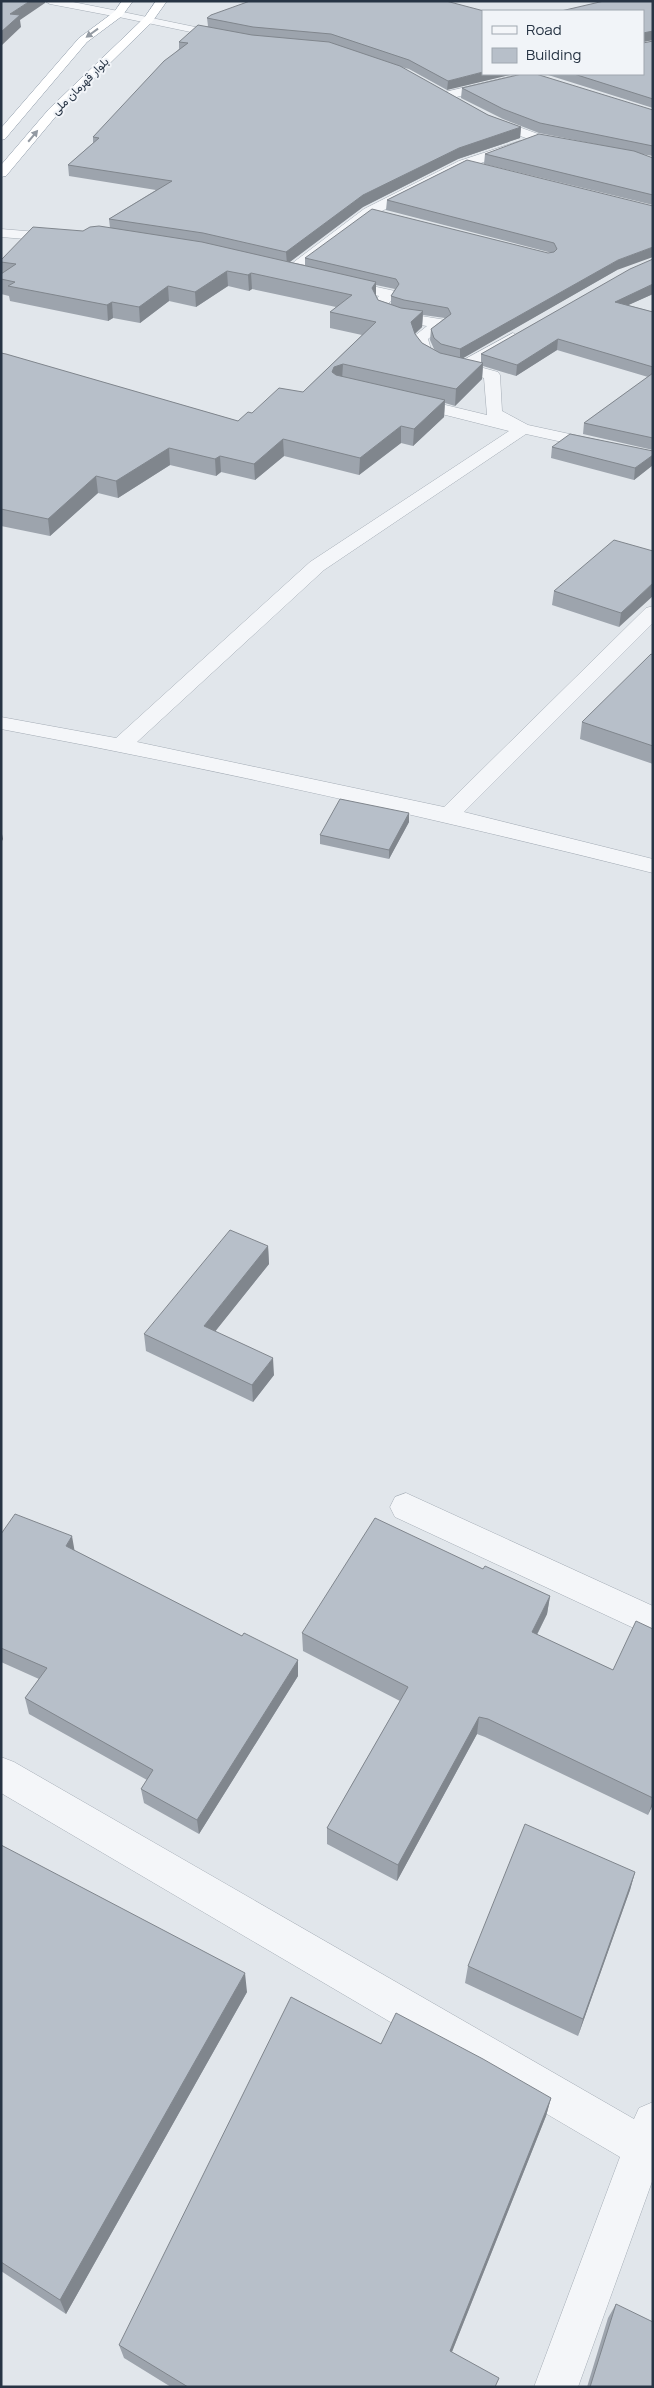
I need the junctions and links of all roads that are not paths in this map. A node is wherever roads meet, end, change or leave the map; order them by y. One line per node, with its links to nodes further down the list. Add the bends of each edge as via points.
1 (50, 1): 4 (street)
2 (128, 1): 4 (highway, بلوار قهرمان ملی)
3 (162, 1): 5 (highway, بلوار قهرمان ملی)
4 (118, 14): 5 (street); 12 (highway, بلوار قهرمان ملی, one-way to 12, via 83,40)
5 (148, 20): 6 (street); 17 (highway, بلوار قهرمان ملی, one-way to 5, via 53,112)
6 (243, 39)
7 (527, 75): 10 (street, via 441,94)
8 (534, 75): 9 (street)
9 (549, 81)
10 (461, 105)
11 (476, 114): 13 (street)
12 (1, 136)
13 (538, 138): 14 (street); 15 (street)
14 (578, 147)
15 (464, 164): 16 (street); 18 (street)
16 (493, 171)
17 (1, 173)
18 (369, 212): 19 (street); 23 (street)
19 (388, 217)
20 (1, 233): 21 (street)
21 (73, 239)
22 (270, 266): 23 (street)
23 (289, 271): 24 (street)
24 (308, 275)
25 (326, 280): 27 (street, via 390,294 380,304 383,311 441,323 420,338 422,350 431,361)
26 (530, 328): 27 (street)
27 (462, 367): 29 (street, via 492,375 494,413)
28 (389, 397): 29 (street)
29 (523, 429): 30 (street); 33 (street, via 317,566)
30 (653, 457)
31 (653, 612): 34 (street)
32 (1, 723): 33 (street)
33 (121, 745): 34 (street)
34 (449, 815): 35 (street)
35 (653, 866)
36 (406, 1508): 37 (street)
37 (653, 1622)
38 (1, 1774): 39 (street)
39 (650, 2141): 40 (street)
40 (556, 2387)

